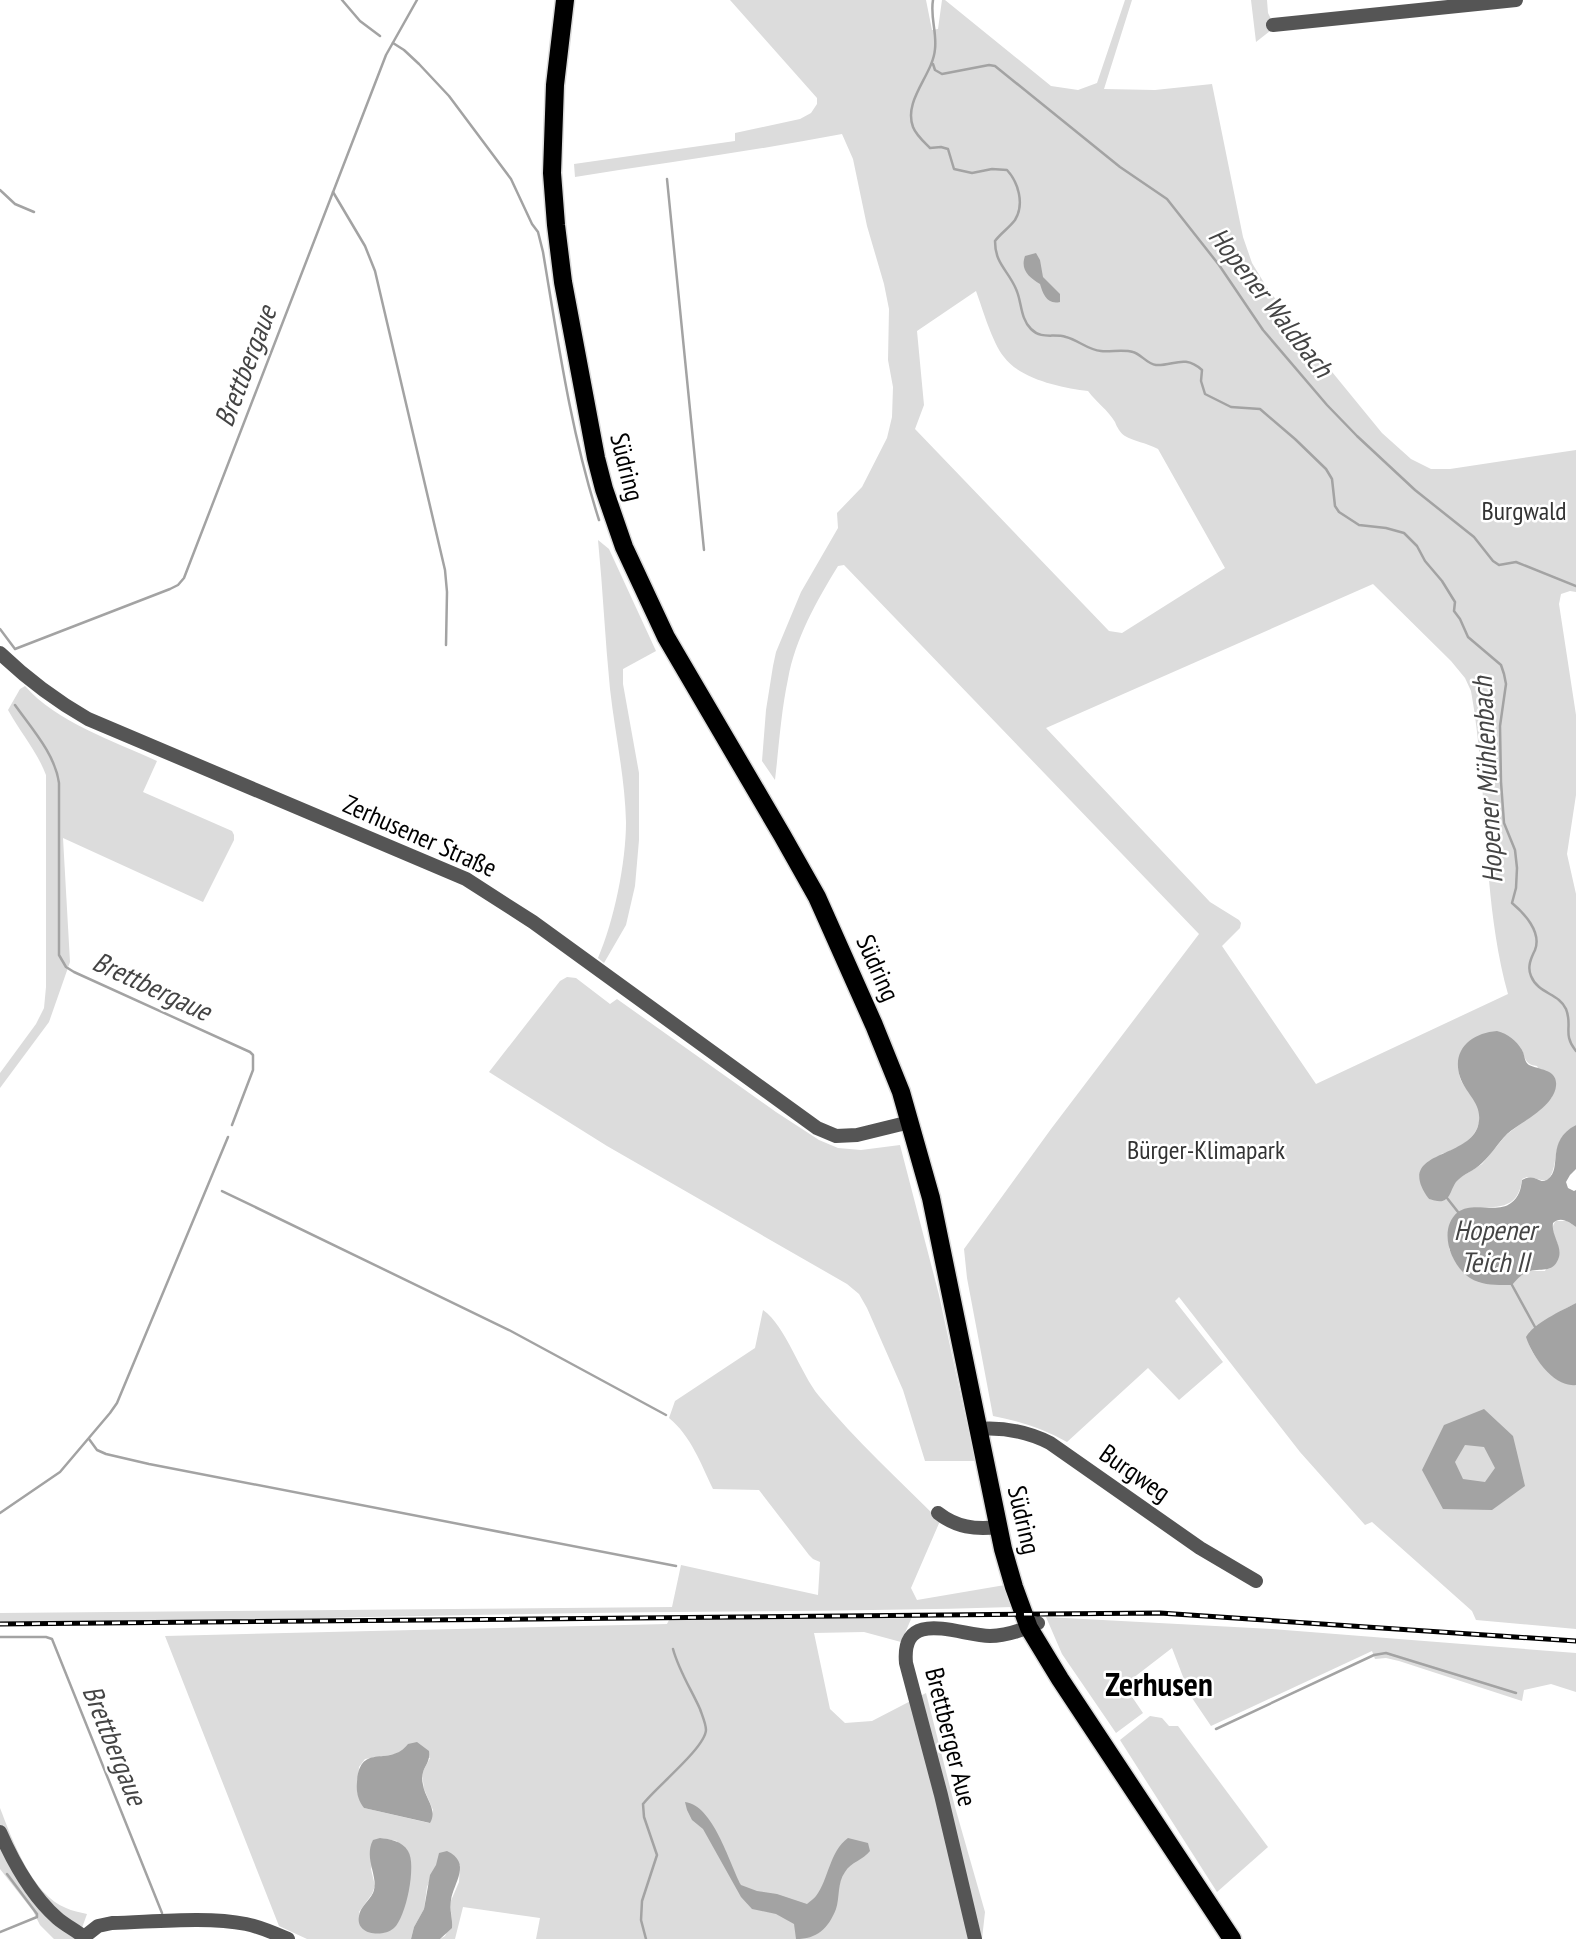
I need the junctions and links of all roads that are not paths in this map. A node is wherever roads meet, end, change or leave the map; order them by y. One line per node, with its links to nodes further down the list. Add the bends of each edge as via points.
1 (565, 0): 5 (main road, Südring, via 555,85 552,173 556,225 590,430 607,499 635,574 666,637 817,897)
2 (1516, 0): 3 (street)
3 (1273, 26)
4 (0, 653): 5 (street, Zerhusener Straße, via 23,675 88,719 466,879 505,902 817,1128 836,1136 857,1135)
5 (911, 1122): 6 (main road, Südring)
6 (978, 1429): 8 (main road, Südring); 9 (street, Burgweg, via 1017,1432 1050,1443 1199,1548)
7 (938, 1513): 8 (street, via 970,1528)
8 (998, 1527): 10 (main road, Südring, via 1014,1587)
9 (1256, 1581)
10 (1034, 1625): 14 (street, Brettberger Aue, via 994,1636 922,1628 909,1637 905,1649); 15 (main road, Südring, via 1060,1679)
11 (0, 1832): 12 (street, via 38,1900)
12 (84, 1938): 13 (street, via 97,1926 112,1923 225,1921)
13 (288, 1939)
14 (975, 1939)
15 (1232, 1939)

